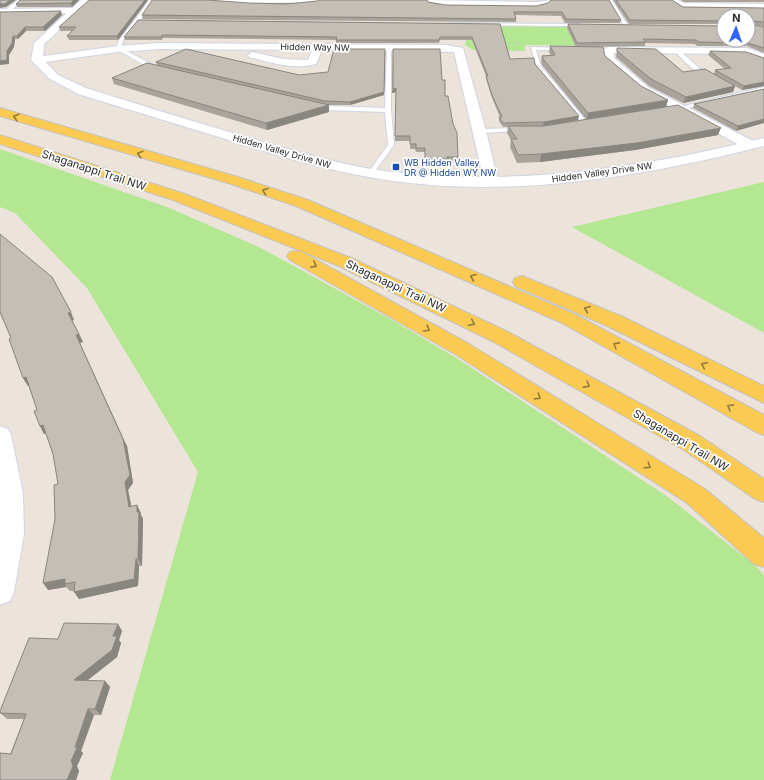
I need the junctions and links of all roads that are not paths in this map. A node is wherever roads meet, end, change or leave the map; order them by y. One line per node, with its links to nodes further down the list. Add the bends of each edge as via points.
1 (22, 0): 13 (lane)
2 (87, 0): 14 (street)
3 (151, 0): 15 (lane)
4 (211, 0): 10 (street)
5 (320, 0): 10 (street)
6 (430, 0): 11 (street, via 445,4)
7 (549, 0): 11 (street, via 535,4)
8 (610, 0): 20 (lane)
9 (671, 0): 12 (street, via 682,6)
10 (261, 1)
11 (488, 2)
12 (764, 7)
13 (3, 12): 14 (street)
14 (74, 12): 29 (street, via 39,43)
15 (137, 21): 16 (lane); 25 (lane, via 121,40)
16 (145, 21)
17 (443, 24): 18 (lane)
18 (582, 25)
19 (619, 25): 20 (lane)
20 (626, 25): 21 (lane)
21 (634, 25)
22 (250, 46): 23 (street, Hidden Way NW); 23 (street, via 252,55 304,65 312,62); 25 (street, Hidden Way NW, via 160,46)
23 (318, 47): 24 (street, Hidden Way NW)
24 (389, 47): 35 (lane); 41 (street, Hidden Way NW, via 458,50)
25 (118, 49): 29 (street, Hidden Way NW); 30 (lane, via 151,67)
26 (571, 49): 38 (lane, via 534,48 539,66)
27 (677, 51): 28 (street, via 747,51); 31 (lane, via 697,68); 34 (street, via 604,50 609,59 624,73)
28 (764, 58)
29 (37, 60): 45 (street, Hidden Valley Drive NW, via 54,77 82,90 316,162)
30 (166, 71)
31 (718, 80)
32 (764, 89): 34 (lane, via 738,92)
33 (310, 105): 35 (lane)
34 (675, 109): 44 (street)
35 (388, 110): 45 (lane, via 391,145)
36 (0, 112): 48 (main road, one-way to 36, via 234,180)
37 (592, 122): 38 (lane)
38 (585, 123): 39 (lane)
39 (578, 124)
40 (527, 130): 41 (lane)
41 (480, 131): 46 (street, Hidden Way NW)
42 (0, 139): 47 (main road, Shaganappi Trail NW)
43 (764, 142): 44 (street, Hidden Valley Drive NW)
44 (750, 146): 46 (street, Hidden Valley Drive NW, via 638,169 552,180)
45 (371, 173): 46 (street, Hidden Valley Drive NW, via 441,181)
46 (492, 181)
47 (179, 197): 52 (main road, Shaganappi Trail NW, one-way to 52, via 244,220 345,262 501,337); 56 (main road, one-way to 56, via 325,271 462,348 696,496)
48 (302, 203): 49 (main road, one-way to 48, via 614,321 450,252); 50 (main road, one-way to 48, via 570,319)
49 (764, 395)
50 (764, 426)
51 (0, 435): 55 (street)
52 (692, 443): 53 (main road); 54 (main road, Shaganappi Trail NW)
53 (764, 482)
54 (764, 492)
55 (5, 494): 57 (street, via 12,534)
56 (764, 555)
57 (0, 592)

